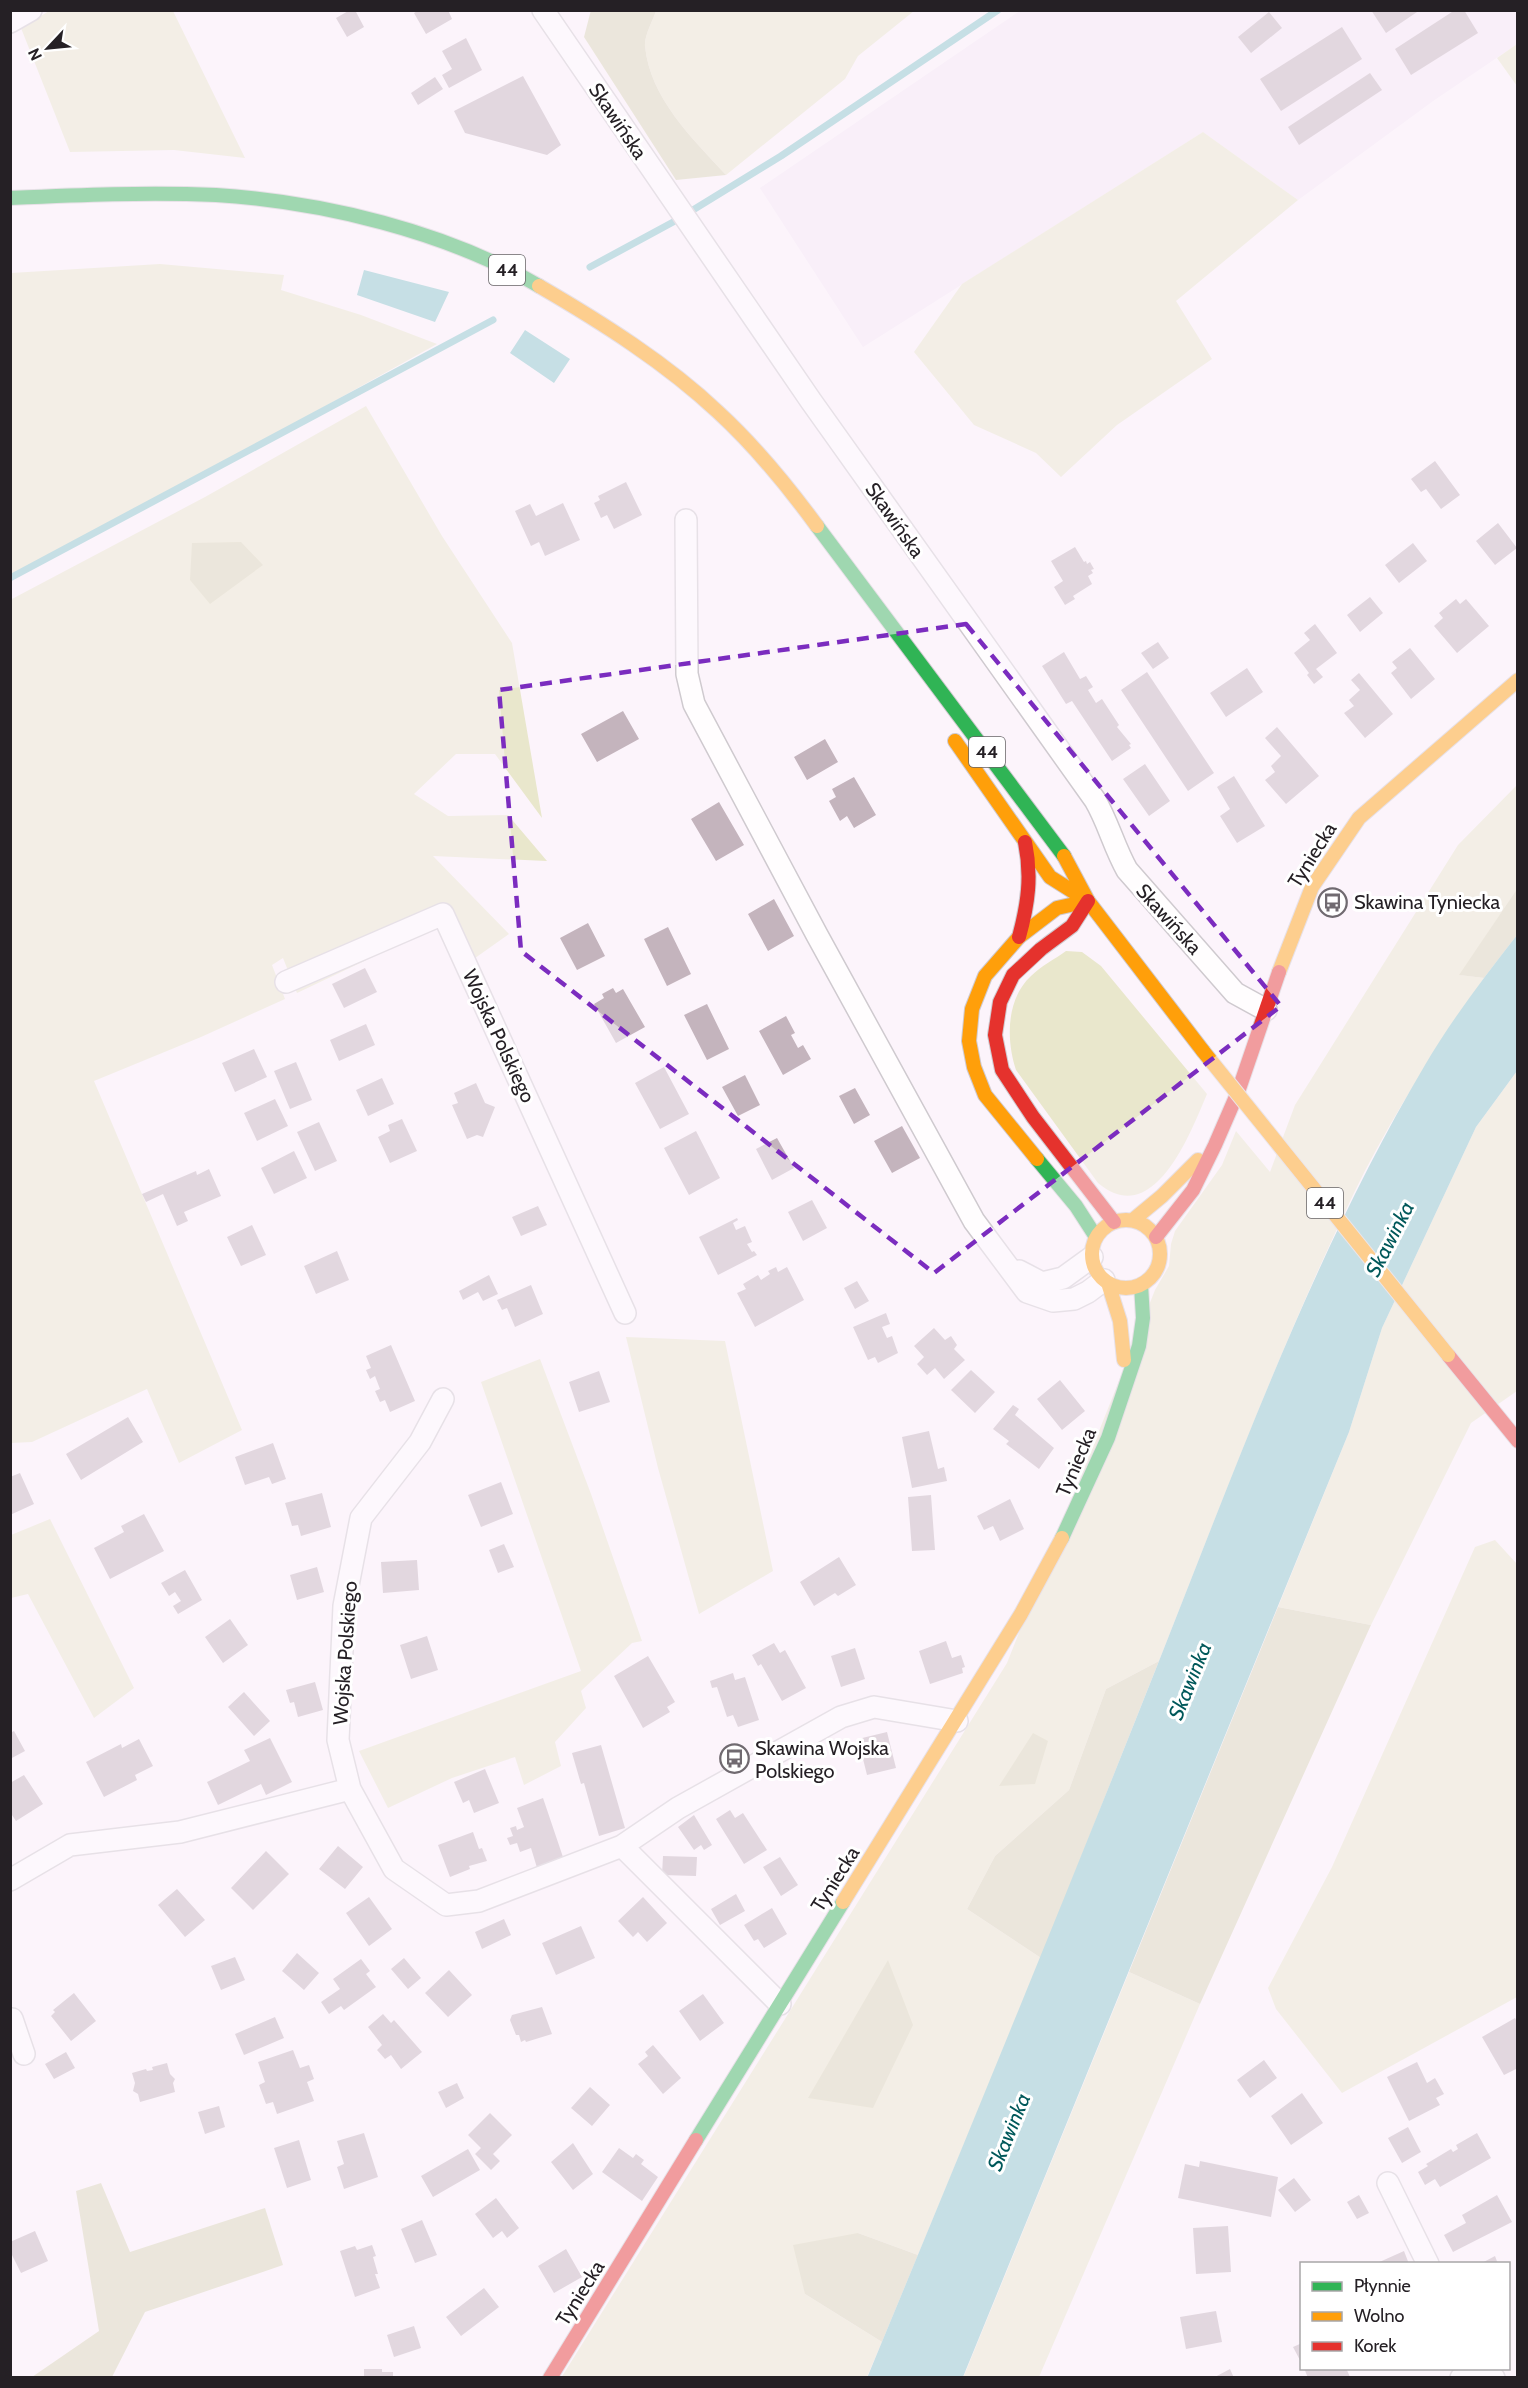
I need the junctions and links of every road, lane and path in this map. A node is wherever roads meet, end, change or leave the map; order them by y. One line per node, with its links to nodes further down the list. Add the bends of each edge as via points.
1 (31, 10): 3 (street)
2 (543, 10): 14 (street, Skawińska, via 674,204 1095,800 1126,870 1235,993)
3 (10, 22)
4 (10, 198): 6 (street, 44, via 166,194 246,198 300,206 395,228 522,277 670,372 728,420 781,478)
5 (686, 520): 20 (street, via 687,674 694,704 969,1211)
6 (877, 608): 8 (street, 44); 11 (street, 44, via 1069,862)
7 (1518, 680): 14 (street, Tyniecka, via 1359,818 1312,887)
8 (929, 699)
9 (947, 729): 10 (street, 44)
10 (1025, 842): 11 (street, 44, via 1050,877); 12 (street, via 1031,884)
11 (1088, 902): 12 (street, via 1057,908); 17 (street, via 1072,926 1012,975 1000,1002 995,1035 1002,1070); 26 (street, 44, bridge, via 1203,1051)
12 (1019, 937): 19 (street, via 985,976 972,1009 969,1041 974,1067 985,1095 1076,1206)
13 (286, 982): 23 (street, Wojska Polskiego, via 443,914)
14 (1266, 1010): 15 (street, Tyniecka)
15 (1215, 1145): 16 (street, Tyniecka); 18 (street, Tyniecka, via 1193,1190)
16 (1133, 1220): 17 (street); 18 (street, via 1143,1224)
17 (1114, 1222): 19 (street)
18 (1156, 1238): 22 (street, via 1160,1248 1157,1270)
19 (1094, 1247): 20 (street, via 1063,1278 1042,1283); 21 (street, via 1095,1268)
20 (1006, 1264): 21 (street, via 1027,1292 1053,1301 1074,1299)
21 (1106, 1282): 22 (street, via 1119,1288); 24 (street, Tyniecka, via 1117,1300 1122,1321)
22 (1141, 1285): 24 (street, Tyniecka, via 1142,1328)
23 (625, 1313)
24 (1125, 1388): 27 (street, Tyniecka, via 1073,1518 1022,1614)
25 (443, 1399): 28 (street, Wojska Polskiego, via 420,1442 361,1518 344,1606 338,1740)
26 (1518, 1441)
27 (957, 1721): 29 (street, Wojska Polskiego, via 874,1707 841,1717 678,1808); 31 (street, Tyniecka)
28 (350, 1789): 29 (street, Wojska Polskiego, via 394,1869 446,1905 479,1902); 30 (street, via 180,1832 70,1845)
29 (622, 1846): 31 (street)
30 (10, 1880)
31 (780, 2004): 36 (street, Tyniecka)
32 (10, 2019): 33 (street)
33 (24, 2054)
34 (1388, 2183): 35 (street)
35 (1427, 2262)
36 (550, 2378)

